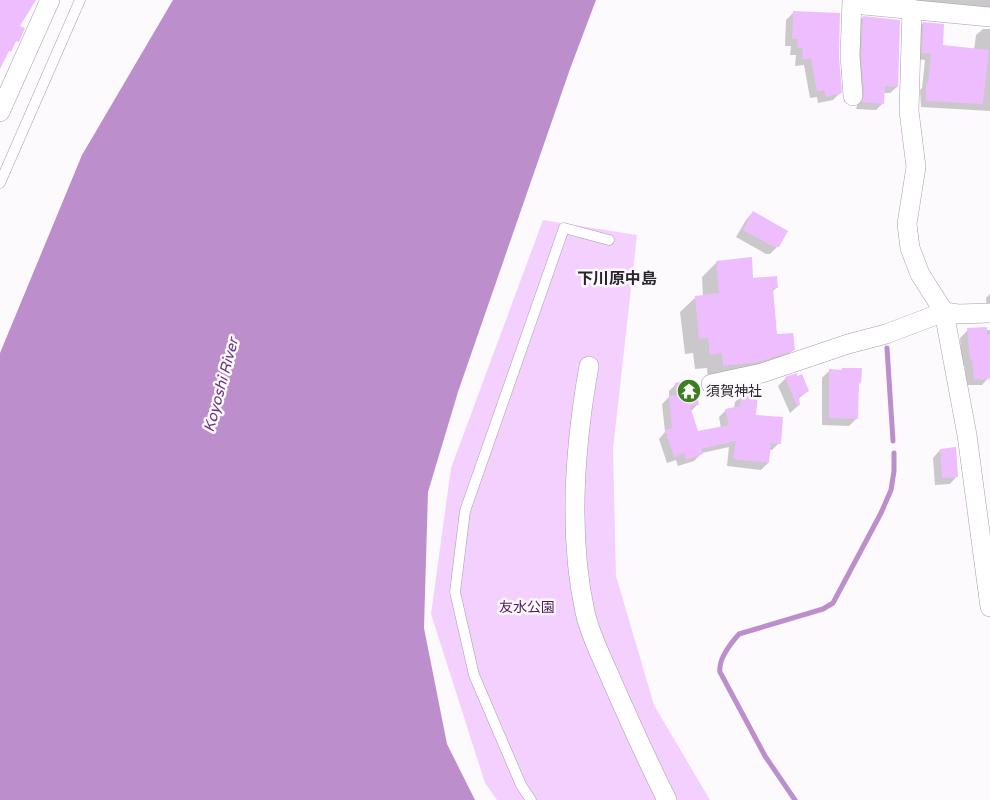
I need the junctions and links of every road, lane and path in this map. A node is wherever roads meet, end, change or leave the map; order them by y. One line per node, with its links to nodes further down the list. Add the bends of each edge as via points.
1 (50, 0): 9 (street)
2 (80, 0): 10 (lane)
3 (852, 0): 8 (street, via 850,55)
4 (856, 0): 6 (street, via 864,5)
5 (966, 7): 6 (street); 7 (street)
6 (912, 9): 12 (street, via 909,111 916,167 906,224 910,248 920,274)
7 (990, 17)
8 (853, 96)
9 (0, 112)
10 (0, 183)
11 (609, 240): 17 (lane, via 564,228 465,511 455,592 474,675 521,785)
12 (944, 312): 13 (street); 15 (street, via 762,373); 16 (street, via 968,445)
13 (990, 312)
14 (589, 366): 18 (street, via 576,456 576,552 585,613 600,655)
15 (711, 384)
16 (990, 607)
17 (531, 800)
18 (667, 800)

